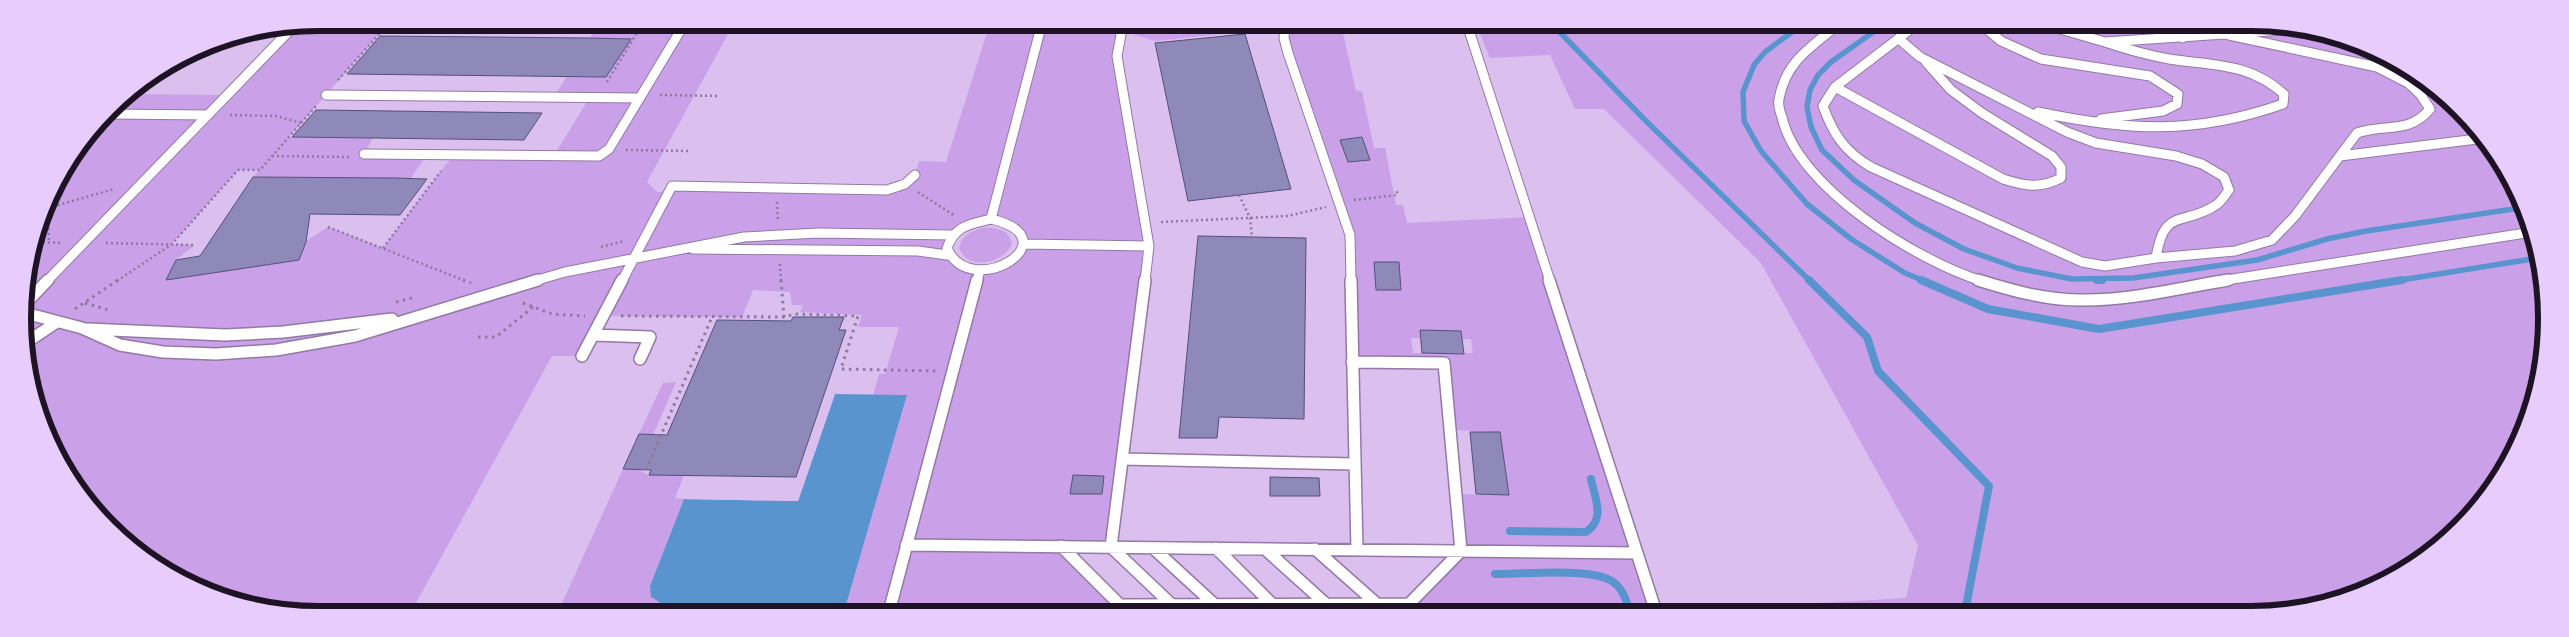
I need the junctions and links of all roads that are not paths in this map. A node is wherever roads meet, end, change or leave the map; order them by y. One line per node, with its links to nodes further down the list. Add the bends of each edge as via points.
1 (680, 31): 20 (lane)
2 (1040, 31): 29 (lane)
3 (1122, 31): 33 (lane, via 1117,56)
4 (1286, 31): 48 (lane, via 1288,53 1350,235)
5 (1469, 31): 60 (lane)
6 (1830, 31): 30 (lane, via 1788,70 1778,101 1781,123 1791,144 1832,191 1894,240 1962,274 1997,285 2077,300 2120,297)
7 (1905, 31): 15 (lane)
8 (1988, 31): 24 (lane, via 2024,54 2069,66 2150,76 2178,94 2177,104 2163,111)
9 (2067, 31): 16 (lane)
10 (2189, 31): 14 (lane)
11 (2270, 32): 13 (lane)
12 (287, 33): 23 (lane)
13 (2230, 36): 14 (lane); 27 (lane, via 2374,66 2400,77 2422,94 2430,109 2423,119 2404,128 2372,128 2355,133)
14 (2183, 38): 16 (lane)
15 (1898, 39): 17 (lane); 18 (lane)
16 (2105, 42): 24 (lane, via 2146,56 2249,70 2272,81 2284,94 2283,104 2209,126 2172,129)
17 (1920, 56): 18 (lane, via 1952,90 1982,113 2052,156 2060,166 2061,178 2048,186 2027,188 2003,179); 21 (lane)
18 (1835, 87): 37 (lane, via 1823,106 1842,148 1854,159 2082,262 2105,266)
19 (326, 94): 20 (lane)
20 (641, 96): 26 (lane, via 609,149 599,156)
21 (2023, 109): 24 (lane); 37 (lane, via 2096,143 2176,156 2202,164 2224,177 2229,190 2216,205 2167,225 2158,238)
22 (116, 114): 23 (lane)
23 (208, 115): 39 (lane)
24 (2084, 121)
25 (2474, 139): 27 (lane)
26 (364, 154)
27 (2340, 156): 37 (lane, via 2272,241 2253,248)
28 (915, 175): 36 (lane, via 905,184 887,190 672,186)
29 (991, 219): 31 (lane, via 968,224); 32 (lane, via 1016,226 1023,234)
30 (2525, 233)
31 (952, 235): 34 (lane, via 803,234 744,237); 35 (lane)
32 (1024, 244): 33 (lane); 38 (lane, via 1019,254 1009,262)
33 (1150, 246): 49 (lane)
34 (682, 248): 35 (lane); 36 (lane)
35 (947, 254): 38 (lane, via 954,263)
36 (634, 258): 41 (lane, via 565,272); 44 (lane)
37 (2156, 258)
38 (980, 270): 51 (lane)
39 (32, 296)
40 (31, 315): 42 (lane)
41 (416, 316): 43 (lane, via 283,332 225,335); 43 (lane, via 355,336 309,346 216,354 120,346)
42 (57, 322): 43 (lane); 45 (lane)
43 (82, 328)
44 (592, 335): 46 (lane); 47 (lane, via 650,337)
45 (32, 339)
46 (582, 356)
47 (640, 359)
48 (1352, 362): 50 (lane); 59 (lane, via 1444,363)
49 (1122, 458): 50 (lane); 53 (lane)
50 (1355, 464): 58 (lane)
51 (906, 545): 52 (lane); 66 (lane)
52 (1060, 546): 53 (lane); 61 (lane, via 1120,605)
53 (1111, 547): 54 (lane); 61 (lane)
54 (1154, 548): 55 (lane); 62 (lane)
55 (1216, 548): 56 (lane); 63 (lane)
56 (1265, 549): 57 (lane); 64 (lane)
57 (1315, 549): 58 (lane); 65 (lane)
58 (1356, 550): 59 (lane)
59 (1461, 551): 60 (lane); 65 (lane, via 1410,604)
60 (1636, 553): 67 (lane)
61 (1171, 604): 62 (lane)
62 (1214, 604): 63 (lane)
63 (1272, 604): 64 (lane)
64 (1326, 604): 65 (lane)
65 (1377, 604)
66 (891, 606)
67 (1654, 606)

